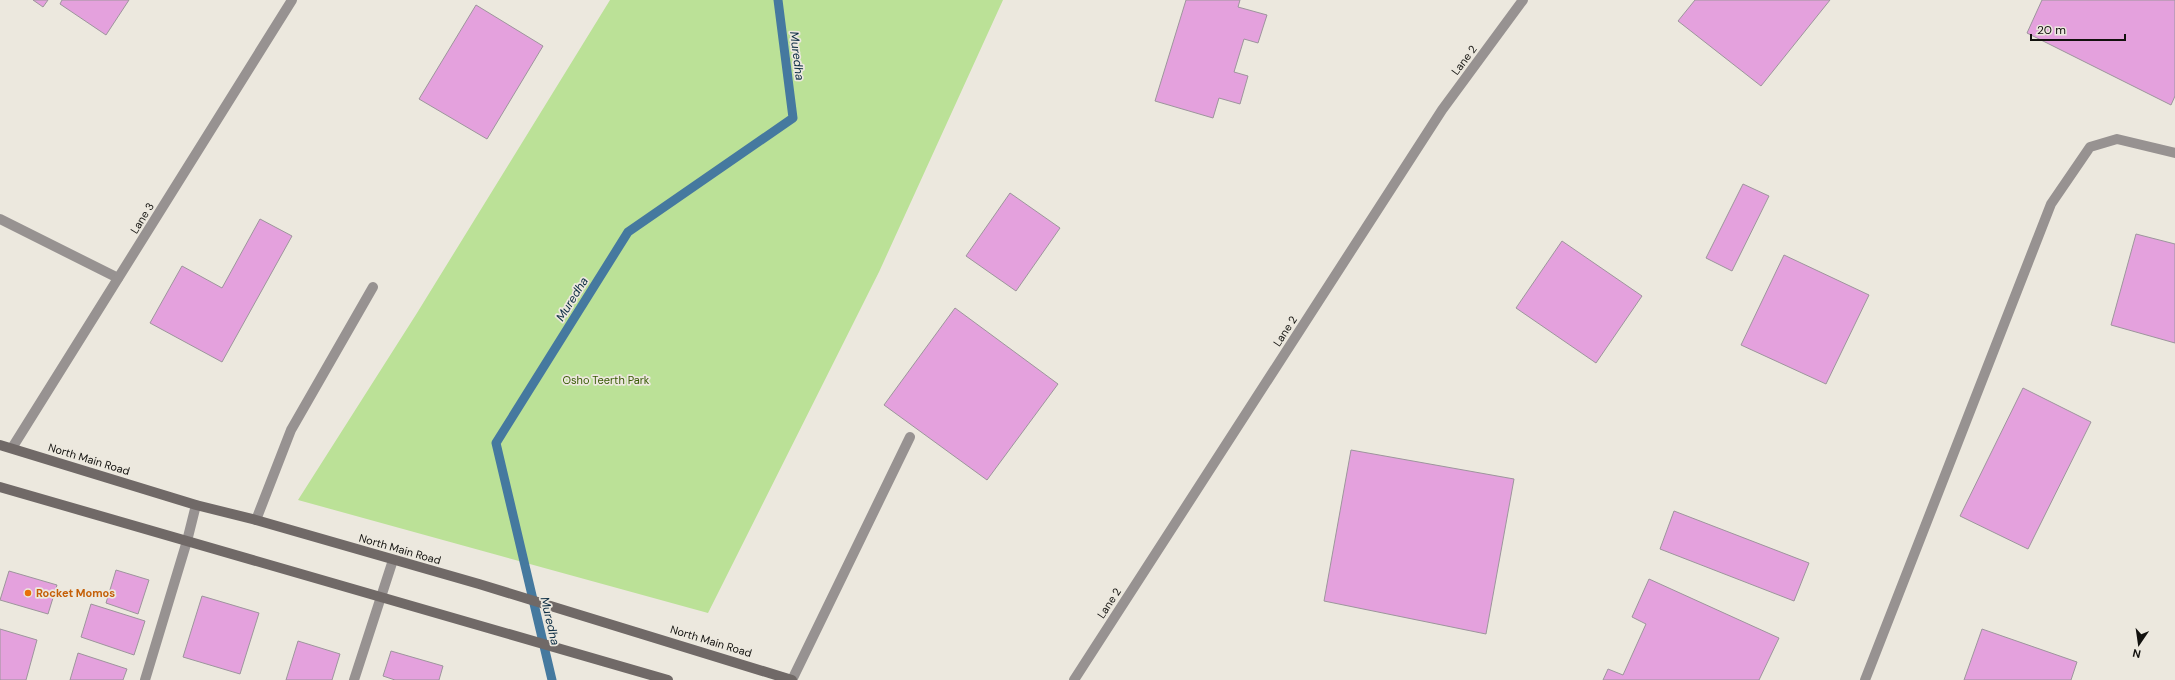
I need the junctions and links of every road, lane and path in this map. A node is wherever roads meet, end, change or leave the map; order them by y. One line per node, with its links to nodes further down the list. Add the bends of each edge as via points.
1 (292, 0): 5 (street, Lane 3)
2 (1523, 0): 20 (street, Lane 2, via 1442,110)
3 (2175, 153): 21 (street, via 2117,139 2090,147 2052,204)
4 (0, 218): 5 (street)
5 (118, 278): 9 (street, Lane 3)
6 (374, 287): 12 (street, via 291,430)
7 (910, 437): 19 (street)
8 (0, 445): 9 (main road, North Main Road)
9 (12, 448): 11 (main road, North Main Road)
10 (0, 487): 13 (main road)
11 (196, 505): 12 (main road, North Main Road); 13 (street)
12 (256, 520): 14 (main road, North Main Road)
13 (187, 541): 15 (main road); 16 (street)
14 (393, 560): 15 (street); 19 (main road, North Main Road)
15 (382, 597): 17 (street); 18 (main road)
16 (145, 680)
17 (354, 680)
18 (668, 680)
19 (792, 680)
20 (1074, 680)
21 (1865, 680)

